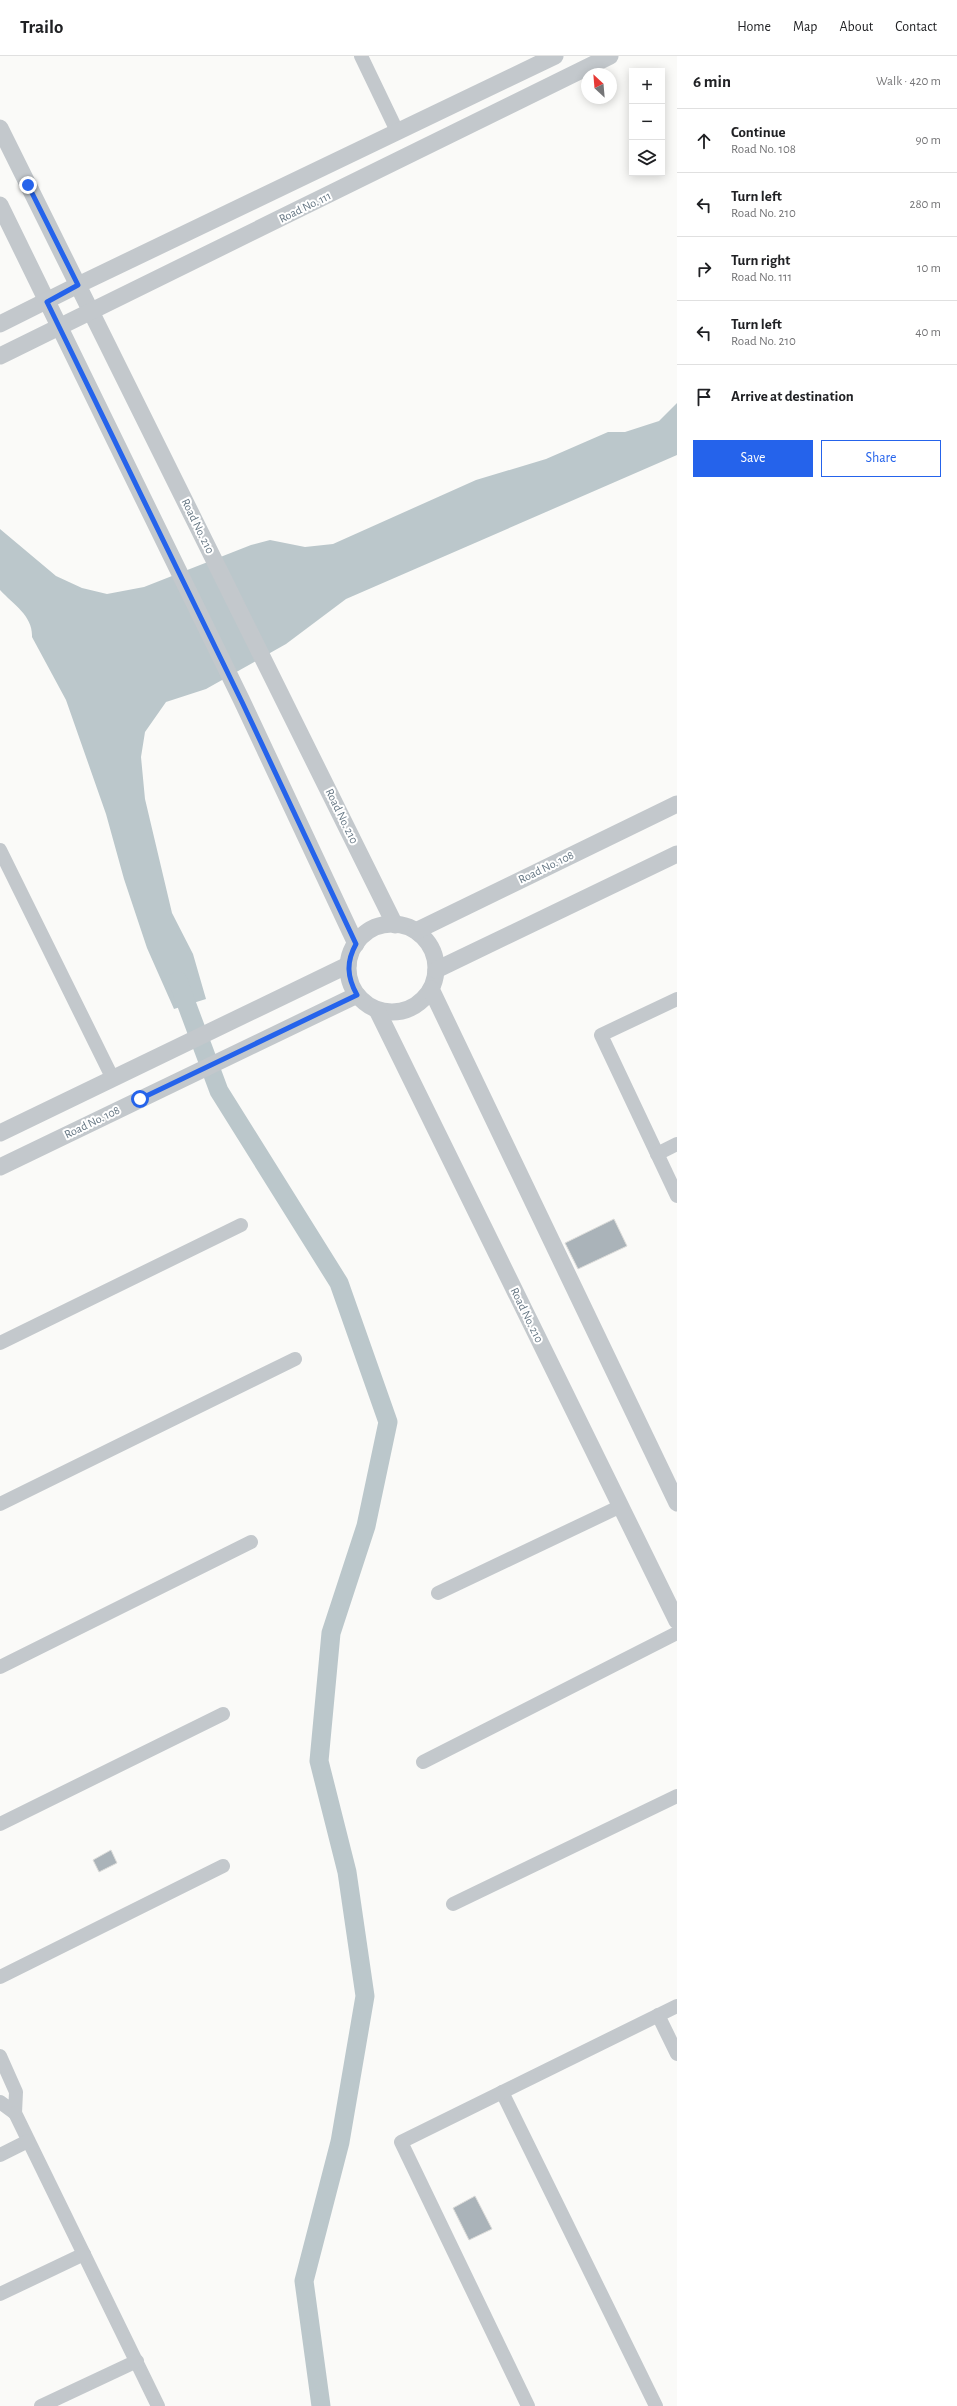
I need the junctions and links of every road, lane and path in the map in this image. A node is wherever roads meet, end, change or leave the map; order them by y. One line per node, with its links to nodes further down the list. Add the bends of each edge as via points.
1 (361, 56): 5 (street)
2 (610, 56): 9 (street, Road No. 111)
3 (544, 58): 5 (street)
4 (0, 128): 7 (street, Road No. 210)
5 (397, 131): 7 (street)
6 (0, 205): 8 (street)
7 (78, 285): 8 (street); 9 (street, Road No. 210)
8 (47, 302): 10 (street); 11 (street)
9 (91, 312): 11 (street, Road No. 111); 16 (street, Road No. 210)
10 (0, 324)
11 (60, 328): 12 (street, Road No. 111); 18 (street, via 242,702)
12 (0, 356)
13 (677, 804): 17 (street, Road No. 108)
14 (0, 850): 25 (street)
15 (677, 854): 20 (street)
16 (395, 924): 17 (street); 18 (street, via 373,929)
17 (416, 931): 20 (street, via 431,948)
18 (356, 944): 19 (street)
19 (348, 965): 22 (street, Road No. 210, via 349,976); 25 (street)
20 (436, 970): 21 (street)
21 (431, 989): 24 (street, via 413,1006 402,1011); 34 (street)
22 (357, 995): 24 (street, Road No. 210); 29 (street, Road No. 108)
23 (677, 999): 28 (street, via 602,1036)
24 (377, 1010): 36 (street, Road No. 210)
25 (113, 1079): 26 (street)
26 (0, 1133)
27 (677, 1144): 28 (street)
28 (657, 1154): 30 (street)
29 (0, 1166)
30 (677, 1196)
31 (241, 1225): 32 (street)
32 (0, 1343)
33 (295, 1359): 35 (street)
34 (677, 1503)
35 (0, 1504)
36 (621, 1506): 38 (street); 39 (street, Road No. 210)
37 (251, 1542): 41 (street)
38 (438, 1593)
39 (677, 1621)
40 (677, 1633): 43 (street)
41 (0, 1667)
42 (223, 1714): 45 (street)
43 (423, 1762)
44 (677, 1796): 47 (street)
45 (0, 1824)
46 (223, 1866): 48 (street)
47 (453, 1904)
48 (0, 1977)
49 (677, 2006): 50 (street)
50 (658, 2015): 51 (street); 53 (street)
51 (677, 2054)
52 (0, 2056): 55 (street, via 16,2092)
53 (502, 2092): 63 (street, via 401,2142); 64 (street)
54 (0, 2102): 55 (street)
55 (15, 2113): 56 (street)
56 (28, 2141): 57 (street); 58 (street)
57 (0, 2155)
58 (84, 2254): 59 (street); 60 (street)
59 (0, 2294)
60 (136, 2362): 61 (street); 62 (street)
61 (41, 2406)
62 (158, 2406)
63 (528, 2406)
64 (656, 2406)

